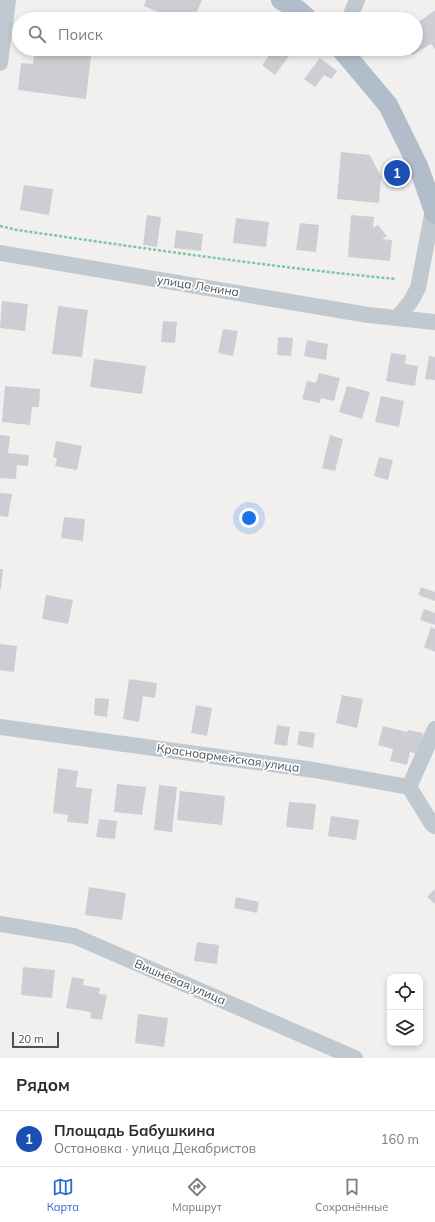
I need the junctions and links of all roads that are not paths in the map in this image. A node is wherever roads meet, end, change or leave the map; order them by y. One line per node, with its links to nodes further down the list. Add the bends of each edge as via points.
1 (8, 0): 7 (street)
2 (281, 0): 4 (main road)
3 (357, 0): 5 (street)
4 (300, 12)
5 (352, 12)
6 (347, 56): 8 (main road, via 388,105 419,168)
7 (0, 63)
8 (434, 212): 10 (street, via 418,288)
9 (0, 253): 10 (street, улица Ленина)
10 (397, 318): 11 (street, улица Ленина)
11 (435, 322)
12 (0, 727): 14 (street, Красноармейская улица, via 314,770)
13 (435, 729): 14 (street)
14 (409, 787): 15 (street)
15 (435, 826)
16 (0, 924): 17 (street, Вишнёвая улица, via 74,936)
17 (355, 1058)

